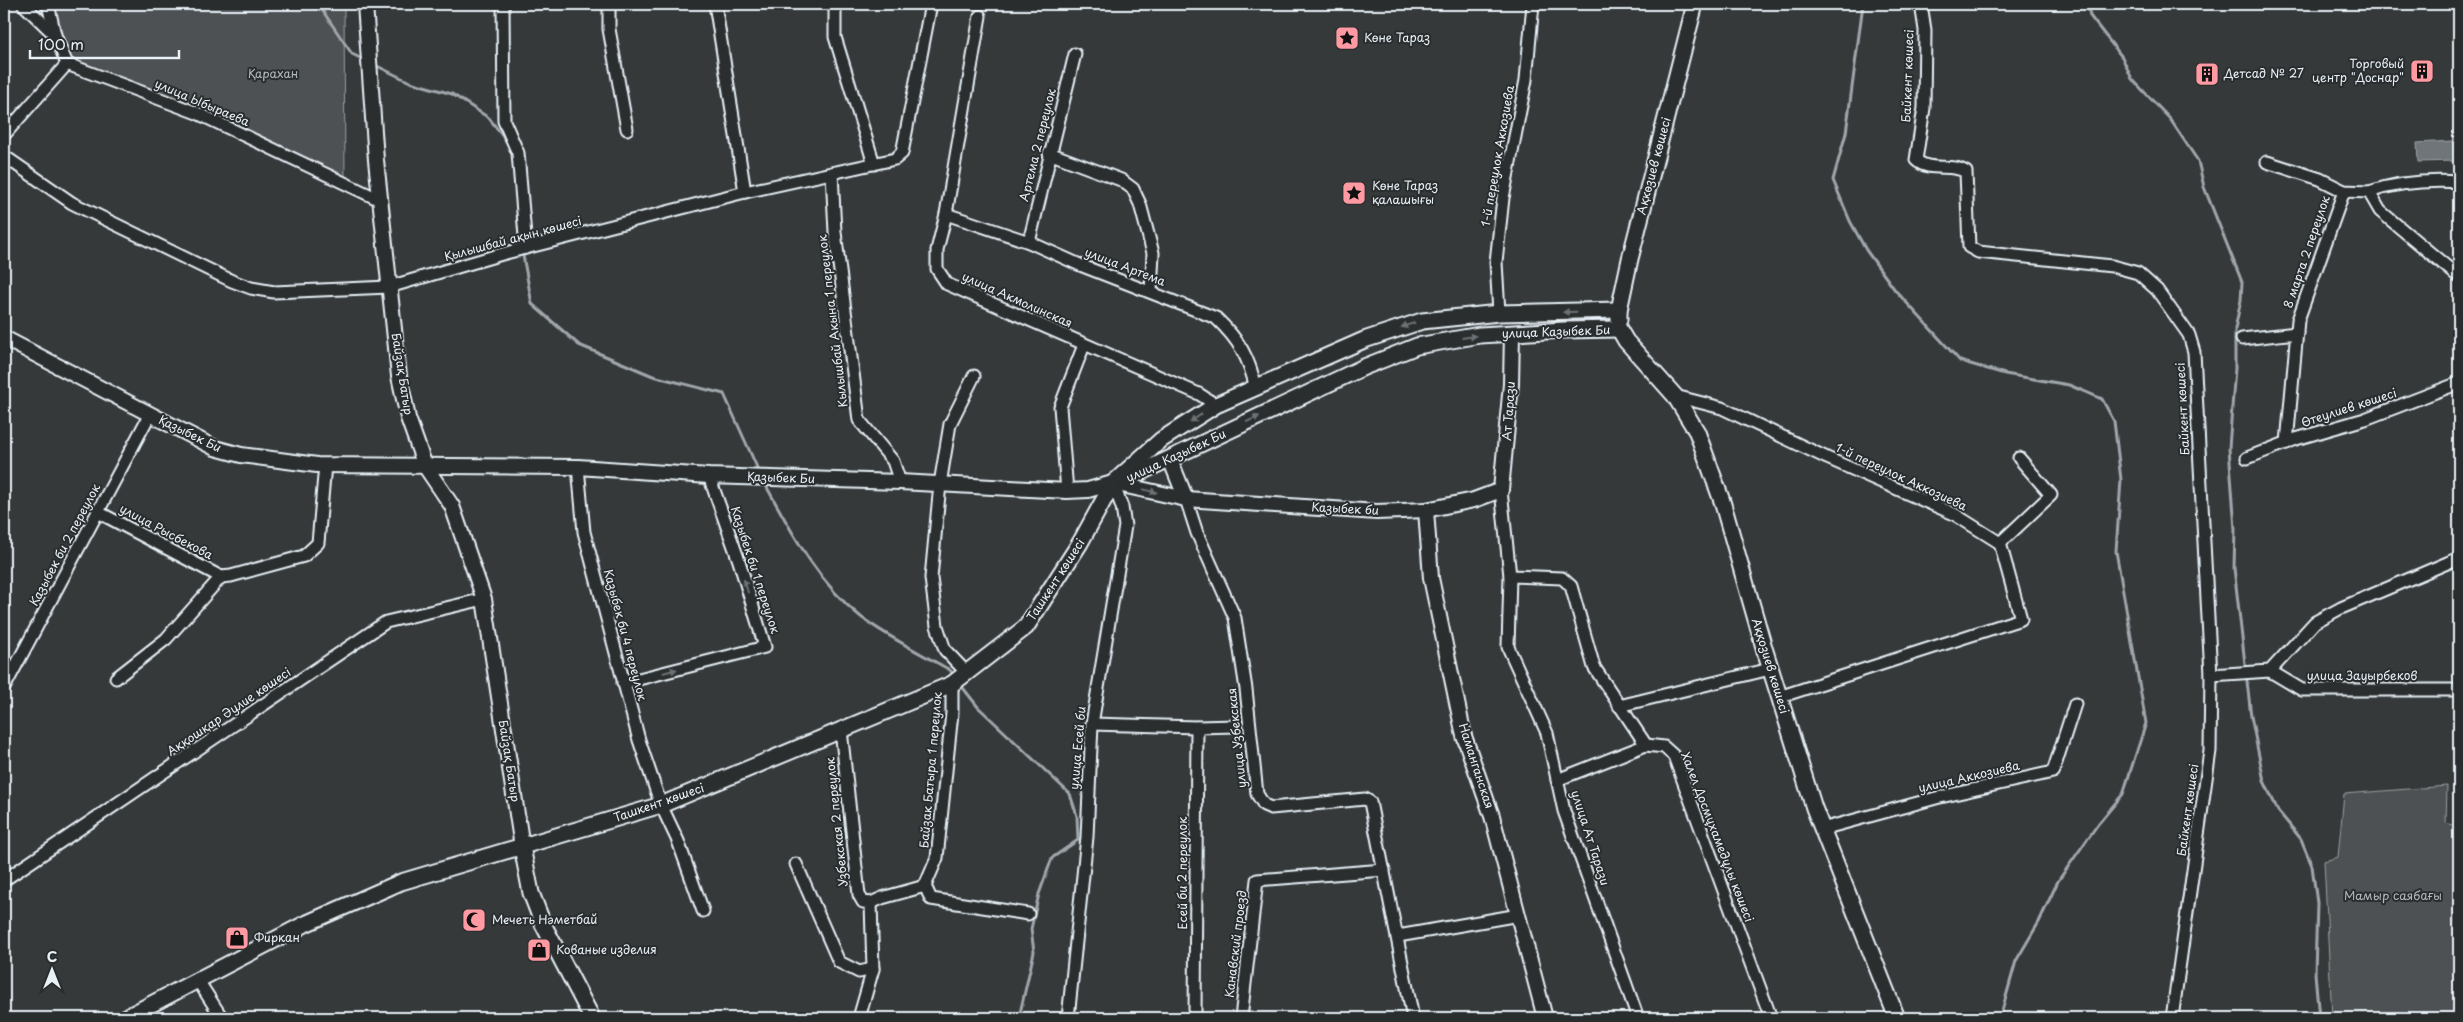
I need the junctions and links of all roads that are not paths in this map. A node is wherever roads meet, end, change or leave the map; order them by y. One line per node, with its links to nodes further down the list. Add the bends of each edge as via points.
1 (23, 4): 13 (street)
2 (48, 4): 13 (street)
3 (365, 4): 27 (street, Байзақ Батыр)
4 (502, 4): 30 (street, via 504,121 518,153)
5 (609, 4): 16 (street, via 609,28)
6 (714, 4): 25 (street)
7 (835, 4): 21 (street, via 836,37)
8 (931, 4): 21 (street, Қылышбай ақын көшесі, via 902,153 894,159)
9 (1533, 4): 35 (street, 1-й переулок Аккозиева, via 1526,80 1503,198 1496,262)
10 (1695, 4): 34 (main road, Ақкөзиев көшесі)
11 (1922, 4): 74 (street, Байкент көшесі, via 1924,108 1916,160 1924,166 1966,172 1969,247 1978,252 2112,266 2132,271 2157,290 2189,336 2194,352)
12 (980, 16): 28 (street, улица Акмолинская)
13 (55, 35): 15 (street)
14 (1075, 54): 18 (street, Артема 2 переулок)
15 (67, 64): 17 (street); 27 (street, улица Ыбыраева, via 197,113)
16 (627, 128)
17 (4, 135)
18 (1049, 153): 29 (street, Артема 2 переулок); 33 (street, via 1121,180 1133,189 1153,254)
19 (4, 156): 32 (street, Қылышбай ақын көшесі, via 72,203 251,288 274,292)
20 (2267, 162): 24 (street)
21 (874, 164): 22 (street, Қылышбай ақын көшесі)
22 (832, 173): 25 (street, Қылышбай ақын көшесі); 58 (street, Кылышбай Акына 1 переулок, via 859,420 893,460)
23 (2459, 182): 26 (street, via 2434,180)
24 (2344, 190): 26 (street); 38 (street, 8 марта 2 переулок, via 2298,320)
25 (745, 192): 30 (street, Қылышбай ақын көшесі)
26 (2369, 192): 31 (street, via 2380,211)
27 (380, 200): 32 (street, Байзақ Батыр)
28 (946, 214): 29 (street, улица Артема); 42 (street, улица Акмолинская, via 937,250 937,269 947,284)
29 (1029, 242): 33 (street, улица Артема)
30 (526, 248): 32 (street, Қылышбай ақын көшесі)
31 (2459, 277)
32 (390, 287): 55 (street, Байзақ Батыр, via 408,418)
33 (1151, 292): 46 (street, улица Артема, via 1202,310 1231,331 1250,363)
34 (1619, 310): 35 (main road, улица Казыбек Би, one-way to 35); 36 (main road, Ақкөзиев көшесі)
35 (1499, 313): 41 (main road, улица Казыбек Би, one-way to 41, via 1422,321)
36 (1619, 329): 37 (main road, улица Казыбек Би); 47 (main road, Аққозиев көшесі)
37 (1512, 333): 43 (main road, улица Казыбек Би, one-way to 37, via 1417,346); 61 (street, Ат Тарази, via 1511,384)
38 (2297, 333): 40 (street); 50 (street, 8 марта 2 переулок)
39 (4, 338): 49 (street, Қазыбек Би)
40 (2242, 339)
41 (1354, 344): 43 (main road); 46 (main road, улица Казыбек Би)
42 (1084, 345): 48 (street, улица Акмолинская, via 1198,394); 62 (street, via 1060,406)
43 (1364, 367): 53 (main road, улица Казыбек Би, one-way to 43)
44 (974, 376): 60 (street, via 950,424)
45 (2459, 383): 50 (street, Өтеулиев көшесі, via 2365,419)
46 (1256, 389): 48 (main road, улица Казыбек Би)
47 (1675, 396): 66 (street, 1-й переулок Аккозиева, via 1731,412 1954,514); 71 (main road, Аққозиев көшесі, via 1697,432 1722,501)
48 (1216, 405): 59 (main road, улица Казыбек Би, one-way to 59, via 1161,440)
49 (150, 414): 54 (street, Қазыбек Би, via 215,448 241,455); 65 (street, Казыбек би 2 переулок)
50 (2287, 443): 52 (street, Өтеулиев көшесі)
51 (2019, 458): 66 (street, via 2051,495)
52 (2247, 458)
53 (1170, 459): 59 (main road, улица Казыбек Би); 63 (street)
54 (325, 465): 55 (street, Қазыбек Би); 69 (street, via 318,543 304,556)
55 (425, 466): 56 (street, Қазыбек Би); 70 (street, Байзақ Батыр, via 452,506)
56 (578, 467): 57 (street, Қазыбек Би); 76 (street, Казыбек би 4 переулок, via 584,532)
57 (709, 476): 58 (street, Қазыбек Би); 76 (street, Казыбек би 1 переулок, one-way to 57, via 766,647)
58 (900, 482): 60 (street, Қазыбек Би)
59 (1113, 483): 62 (street, Қазыбек Би, via 1088,490); 63 (street, Казыбек би, one-way to 63); 73 (main road, Ташкент көшесі, via 1080,543 1026,627); 83 (street, улица Есей би, via 1125,526)
60 (940, 484): 62 (street, Қазыбек Би); 73 (street, via 931,578 937,626 945,650)
61 (1501, 490): 64 (street, Казыбек би, via 1474,500); 68 (street, улица Ат Тарази)
62 (1067, 491)
63 (1186, 499): 64 (street, Казыбек би, via 1377,512); 93 (street, улица Узбекская, via 1197,533 1235,618 1257,794 1264,805 1271,808 1365,799 1370,802)
64 (1426, 510): 99 (street, Наманганская, via 1431,578 1464,736 1492,816)
65 (98, 512): 69 (street, улица Рысбекова); 78 (street, Казыбек би 2 переулок)
66 (2000, 543): 80 (street, via 2021,619)
67 (2459, 558): 72 (street, via 2315,622)
68 (1510, 576): 82 (street, via 1562,578 1571,586 1594,667); 88 (street, улица Ат Тарази, via 1508,647 1547,733)
69 (221, 577): 75 (street, via 166,639)
70 (484, 600): 91 (street, Байзақ Батыр); 94 (street, Аққошқар Әулие көшесі, via 386,622)
71 (1770, 668): 80 (main road, Аққозиев көшесі); 82 (street)
72 (2270, 671): 74 (street); 79 (street, улица Зауырбеков, via 2302,690)
73 (966, 672): 77 (main road, Ташкент көшесі)
74 (2211, 675): 115 (street, Байкент көшесі, via 2210,751)
75 (116, 678)
76 (623, 683): 89 (street, Казыбек би 4 переулок)
77 (952, 684): 86 (main road, Ташкент көшесі); 95 (street, Байзак Батыра 1 переулок, via 937,858)
78 (4, 688)
79 (2459, 690)
80 (1779, 697): 90 (main road, Аққозиев көшесі)
81 (2074, 704): 90 (street, улица Аккозиева, via 2054,772 1936,798)
82 (1619, 706): 87 (street)
83 (1092, 724): 85 (street); 107 (street, улица Есей би, via 1087,837)
84 (1236, 726): 85 (street)
85 (1197, 727): 108 (street, Есей би 2 переулок)
86 (841, 730): 89 (main road, Ташкент көшесі); 96 (street, Узбекская 2 переулок, via 859,895 862,902)
87 (1646, 745): 88 (street); 113 (street, Халел Досмұхамедұлы көшесі, via 1664,746 1674,756)
88 (1557, 780): 112 (street, улица Ат Тарази, via 1564,811)
89 (661, 805): 91 (main road, Ташкент көшесі); 97 (street, via 678,841)
90 (1822, 829): 114 (main road, Аққозиев көшесі)
91 (522, 847): 102 (main road, Ташкент көшесі, via 401,882 305,924); 105 (main road, via 531,893 543,924)
92 (796, 864): 101 (street, via 839,962 859,972)
93 (1384, 870): 100 (street, улица Узбекская); 109 (street, Канавский проезд, via 1257,880)
94 (4, 880)
95 (924, 886): 96 (street); 98 (street, via 931,899)
96 (870, 903): 101 (street)
97 (703, 911)
98 (1028, 914)
99 (1519, 915): 100 (street); 111 (street, Наманганская)
100 (1398, 936): 110 (street, улица Узбекская)
101 (873, 969): 106 (street)
102 (197, 979): 103 (main road, Ташкент көшесі); 104 (street)
103 (124, 1018)
104 (222, 1018)
105 (592, 1018)
106 (859, 1018)
107 (1068, 1018)
108 (1196, 1018)
109 (1241, 1018)
110 (1413, 1018)
111 (1546, 1018)
112 (1638, 1018)
113 (1771, 1018)
114 (1897, 1018)
115 (2172, 1018)

